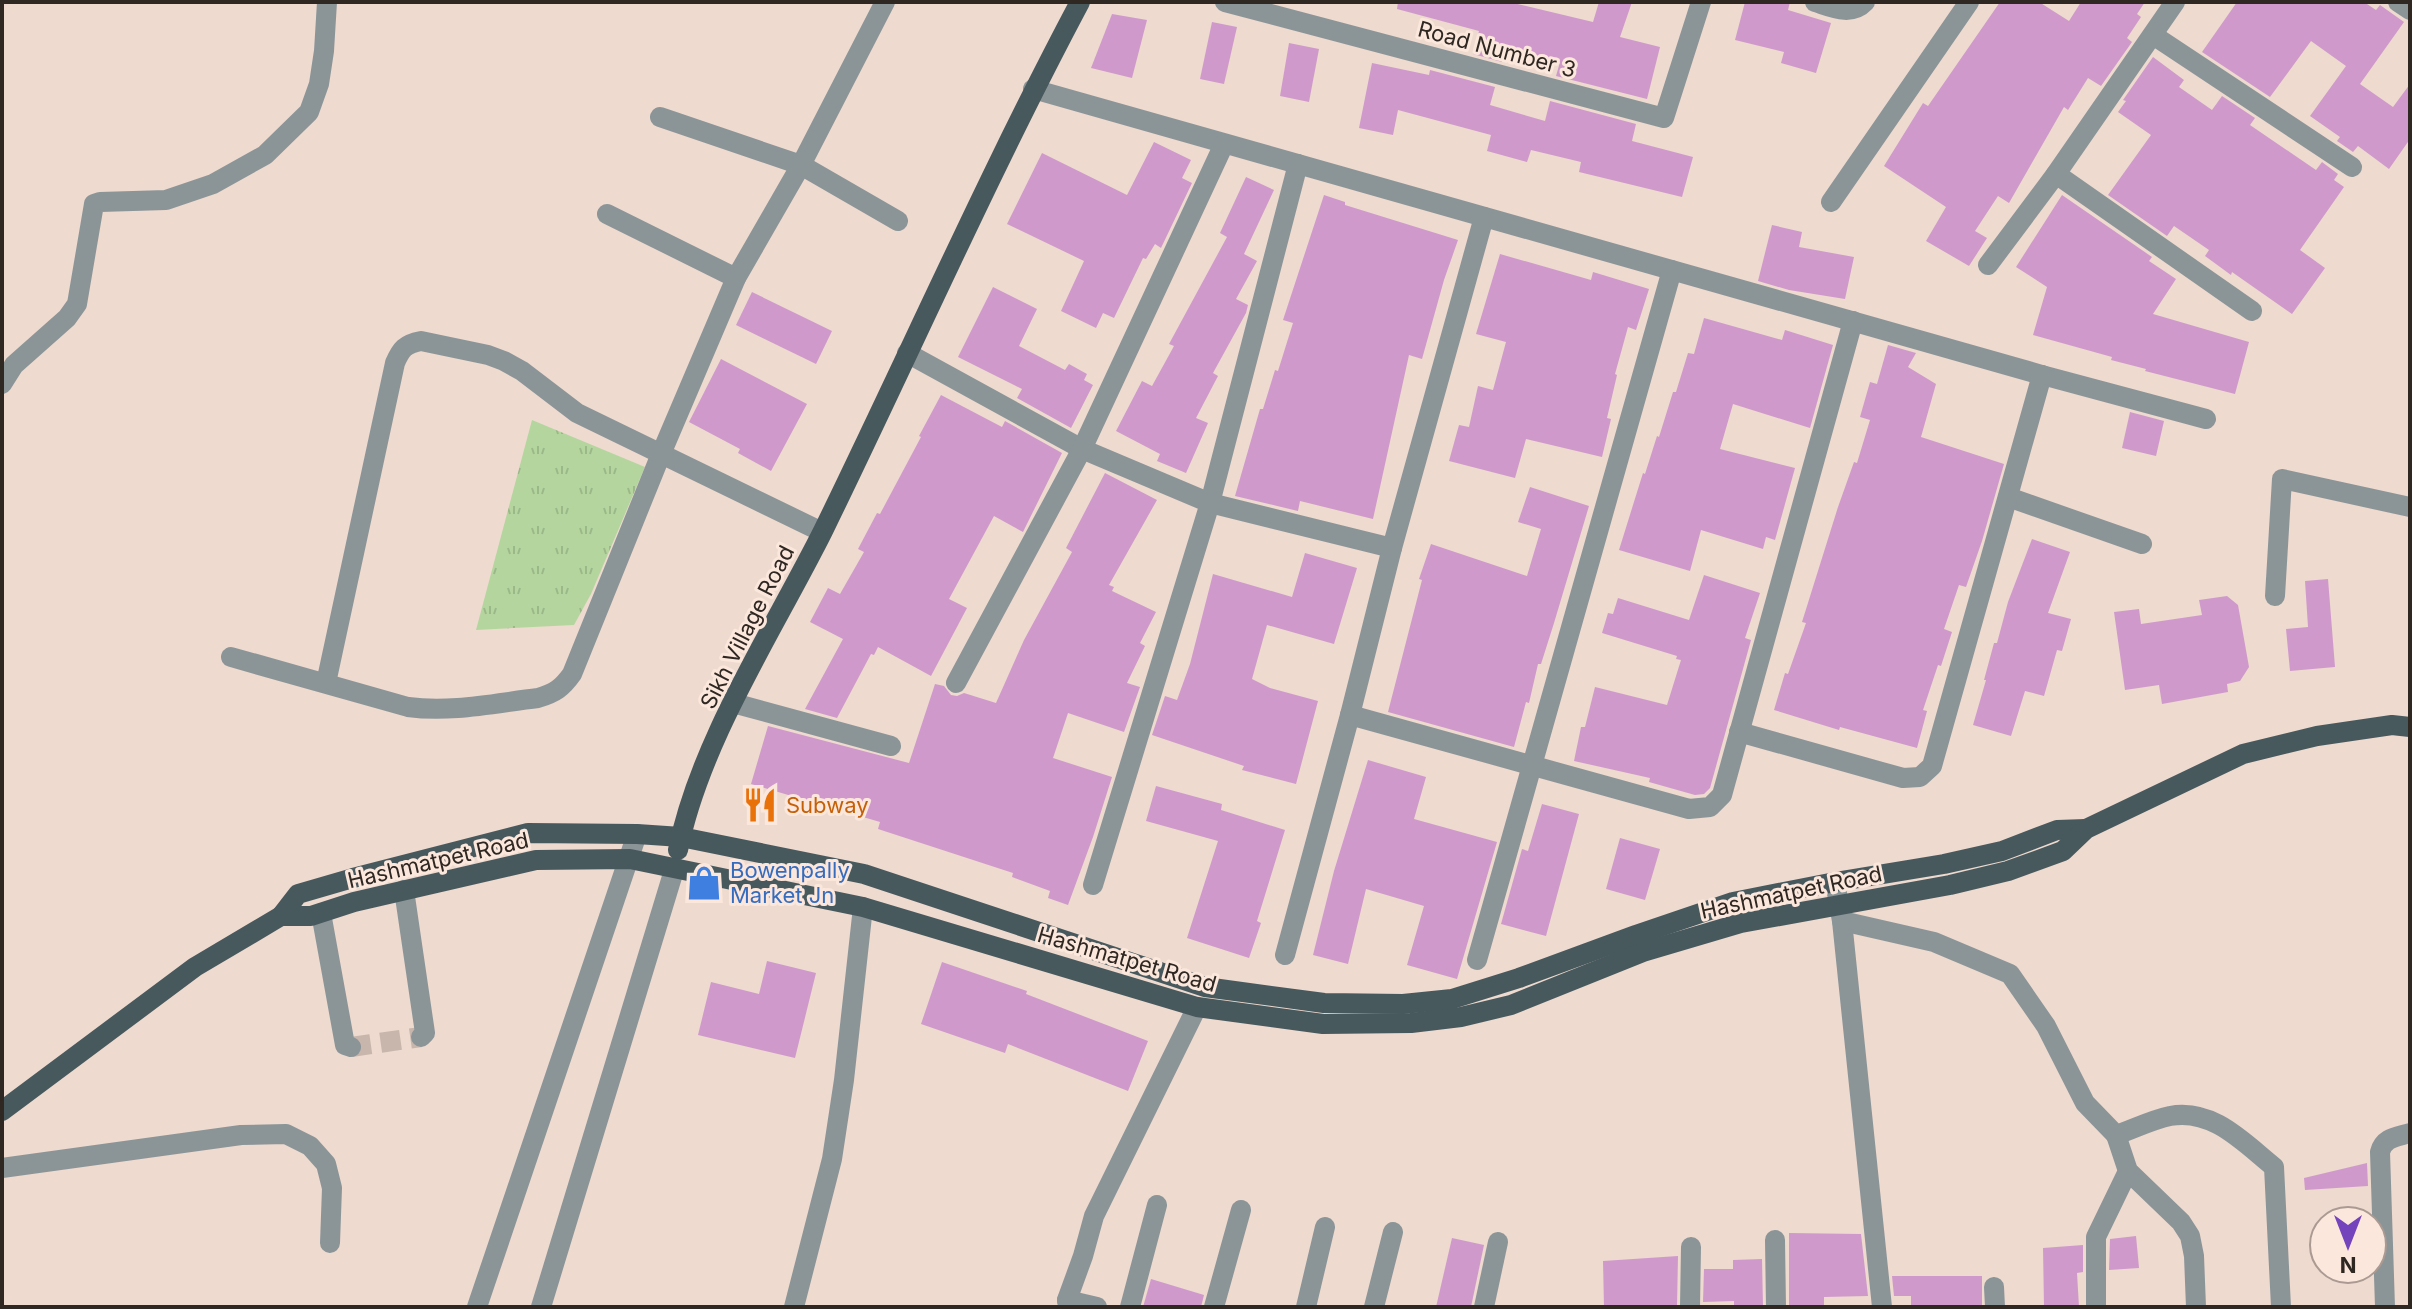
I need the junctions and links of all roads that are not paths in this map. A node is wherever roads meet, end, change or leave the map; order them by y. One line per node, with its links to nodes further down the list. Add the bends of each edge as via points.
1 (327, 2): 31 (street, via 319,84 309,112 265,155 213,184 166,200 94,204 77,304 14,365)
2 (885, 2): 17 (street)
3 (1080, 2): 13 (main road, Sikh Village Road)
4 (1225, 2): 5 (street, Road Number 3, via 1664,118)
5 (1701, 2)
6 (1815, 2): 7 (street, via 1843,11)
7 (1865, 2)
8 (1969, 2): 20 (street)
9 (2175, 2): 12 (street)
10 (2398, 2): 11 (street)
11 (2410, 10)
12 (2153, 35): 18 (street); 19 (street)
13 (1033, 89): 15 (street); 29 (main road, Sikh Village Road)
14 (660, 117): 17 (street)
15 (1224, 144): 16 (street); 33 (street)
16 (1298, 164): 22 (street); 36 (street)
17 (801, 165): 23 (street); 26 (street)
18 (2352, 167)
19 (2056, 174): 24 (street); 27 (street)
20 (1831, 202)
21 (607, 214): 26 (street)
22 (1484, 217): 25 (street); 40 (street)
23 (898, 221)
24 (1988, 265)
25 (1672, 270): 28 (street); 50 (street)
26 (736, 278): 34 (street)
27 (2252, 311)
28 (1853, 321): 30 (street); 48 (street)
29 (907, 353): 33 (street); 38 (main road, Sikh Village Road)
30 (2042, 375): 32 (street); 35 (street)
31 (2, 384)
32 (2206, 419)
33 (1082, 449): 36 (street); 44 (street)
34 (661, 454): 38 (street); 43 (street, via 563,687 538,698 425,710); 43 (street, via 577,413 504,361 421,341 410,343 395,363)
35 (2008, 497): 39 (street); 48 (street, via 1932,766 1920,777 1903,778)
36 (1210, 503): 40 (street); 57 (street)
37 (2410, 507): 41 (street, via 2282,479)
38 (822, 532): 45 (main road, Sikh Village Road)
39 (2142, 544)
40 (1392, 548): 46 (street)
41 (2275, 596)
42 (231, 657): 43 (street)
43 (326, 683)
44 (956, 683)
45 (733, 703): 49 (street); 53 (main road, Sikh Village Road)
46 (1350, 715): 50 (street); 63 (street)
47 (2410, 727): 51 (main road, Hashmatpet Road, via 2317,736 2243,754)
48 (1739, 732): 50 (street, via 1722,795 1710,807 1689,809)
49 (891, 746)
50 (1531, 765): 64 (street)
51 (2086, 829): 56 (main road, via 2057,830 2002,851); 61 (main road, Hashmatpet Road, via 2063,851 2008,871)
52 (637, 834): 53 (main road); 54 (street); 62 (main road, via 528,833 298,894)
53 (681, 837): 55 (main road, Sikh Village Road); 65 (main road, via 864,874 1205,987)
54 (630, 859): 55 (main road, Hashmatpet Road); 58 (main road, Hashmatpet Road, via 536,860); 84 (street)
55 (675, 867): 59 (main road, Hashmatpet Road); 85 (street, Sikh Village Road)
56 (1835, 882): 61 (street); 65 (main road, via 1733,902 1452,999)
57 (1093, 885)
58 (404, 890): 60 (main road, Hashmatpet Road); 68 (street, via 425,1033)
59 (863, 907): 66 (main road, Hashmatpet Road); 86 (street, via 832,1159)
60 (321, 913): 62 (main road, Hashmatpet Road); 69 (street, via 345,1045)
61 (1840, 913): 67 (main road, Hashmatpet Road, via 1741,923 1643,952 1511,1005 1461,1017); 72 (street, via 1934,942 2010,974 2046,1026 2085,1103); 95 (street)
62 (281, 916): 70 (main road, Hashmatpet Road, via 195,967)
63 (1285, 955)
64 (1477, 960)
65 (1324, 1003): 67 (main road)
66 (1197, 1007): 67 (main road, Hashmatpet Road); 83 (street, via 1094,1216)
67 (1323, 1024)
68 (421, 1037)
69 (351, 1047)
70 (2, 1111)
71 (2410, 1133): 99 (street, via 2389,1139 2380,1152)
72 (2116, 1135): 74 (street); 98 (street, via 2172,1116 2202,1117 2224,1126 2274,1167)
73 (2, 1168): 81 (street, via 241,1135 286,1134 310,1146 326,1164 332,1188)
74 (2128, 1171): 96 (street, via 2096,1237); 97 (street, via 2190,1236)
75 (1157, 1205): 88 (street)
76 (1241, 1210): 89 (street)
77 (1325, 1227): 90 (street)
78 (1393, 1232): 91 (street)
79 (1775, 1240): 94 (street)
80 (1498, 1242): 92 (street)
81 (330, 1243)
82 (1691, 1247): 93 (street)
83 (1067, 1303): 87 (street)
84 (477, 1307)
85 (541, 1307)
86 (794, 1307)
87 (1097, 1307)
88 (1130, 1307)
89 (1214, 1307)
90 (1306, 1307)
91 (1374, 1307)
92 (1484, 1307)
93 (1690, 1307)
94 (1776, 1307)
95 (1882, 1307)
96 (2096, 1307)
97 (2196, 1307)
98 (2281, 1307)
99 (2385, 1307)

